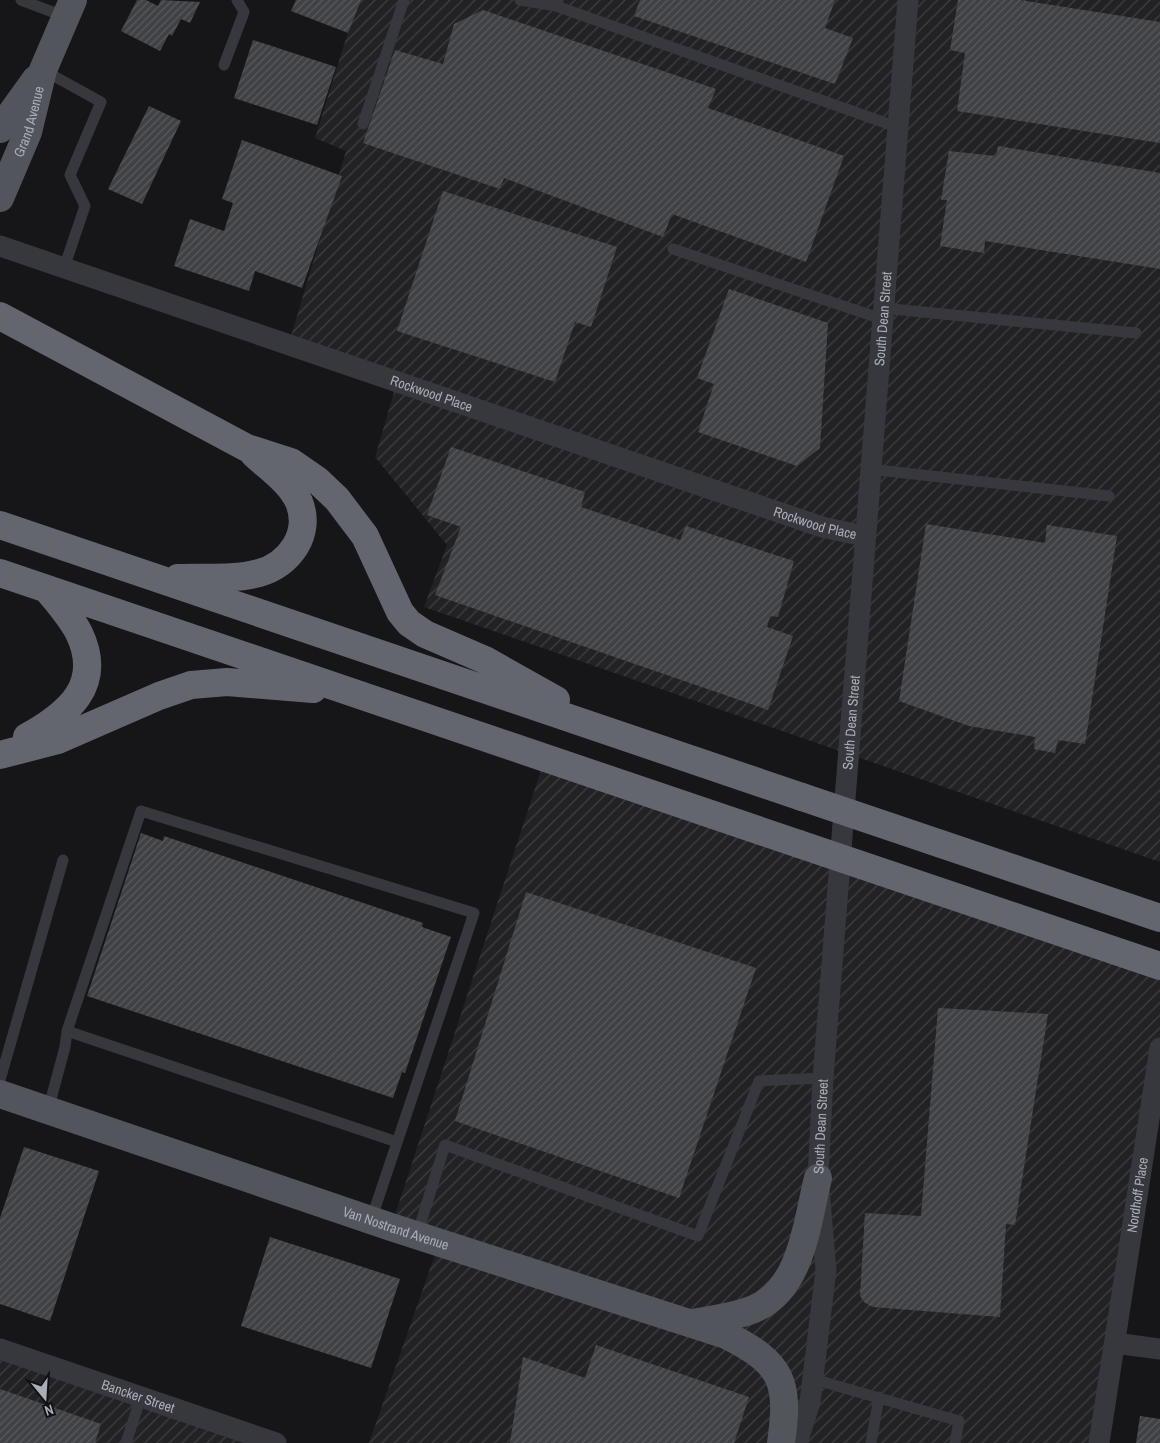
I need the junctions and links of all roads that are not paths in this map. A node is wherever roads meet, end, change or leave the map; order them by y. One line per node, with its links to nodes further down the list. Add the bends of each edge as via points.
1 (21, 0): 7 (lane)
2 (237, 0): 8 (lane, via 244,12)
3 (404, 0): 10 (lane)
4 (520, 0): 6 (lane)
5 (908, 0): 11 (street, South Dean Street)
6 (557, 3): 11 (lane)
7 (69, 8): 9 (main road, Grand Avenue)
8 (224, 65)
9 (43, 70): 12 (main road, Grand Avenue); 13 (main road, Grand Avenue, via 28,132); 16 (lane, via 101,102 70,175 85,206)
10 (363, 124)
11 (898, 127): 17 (street, South Dean Street)
12 (0, 129)
13 (0, 198)
14 (0, 246): 16 (street, Rockwood Place)
15 (673, 249): 17 (lane)
16 (64, 268): 24 (street, Rockwood Place, via 822,527)
17 (882, 314): 19 (lane); 21 (street, South Dean Street)
18 (0, 316): 20 (highway)
19 (1136, 333)
20 (248, 448): 26 (highway, via 285,481 299,503 301,528 293,552 284,562 257,574); 29 (highway, via 291,462 337,499 365,536 396,604 409,623 444,644 485,660)
21 (869, 469): 22 (lane); 24 (street, South Dean Street)
22 (1109, 496)
23 (0, 525): 26 (highway)
24 (864, 536): 37 (street, South Dean Street)
25 (0, 573): 27 (highway)
26 (161, 579): 29 (highway)
27 (47, 589): 28 (highway); 30 (highway, via 79,633 86,660 83,683 78,697 60,717)
28 (352, 692): 30 (highway, via 227,682 191,685 58,740); 33 (highway, bridge)
29 (615, 734): 32 (highway, bridge)
30 (0, 754)
31 (62, 860): 38 (lane)
32 (1160, 918)
33 (1160, 966)
34 (67, 1031): 40 (lane); 41 (lane); 41 (lane, via 141,811 474,914)
35 (1160, 1048): 36 (street, Nordhoff Place)
36 (1158, 1070): 46 (street, Nordhoff Place)
37 (823, 1078): 42 (street, South Dean Street); 44 (lane, via 759,1081 698,1236 445,1145)
38 (0, 1080)
39 (0, 1094): 40 (main road, Van Nostrand Avenue)
40 (48, 1111): 43 (main road, Van Nostrand Avenue)
41 (397, 1142): 43 (lane)
42 (818, 1178): 45 (main road, via 798,1258 781,1287 755,1309); 49 (street, South Dean Street, via 826,1270)
43 (371, 1220): 44 (main road, Van Nostrand Avenue)
44 (417, 1235): 45 (main road, Van Nostrand Avenue)
45 (690, 1323): 54 (main road, Van Nostrand Avenue, via 726,1335 763,1356 780,1379 784,1396)
46 (1115, 1343): 48 (street); 58 (street, Nordhoff Place)
47 (0, 1349): 50 (street, Bancker Street)
48 (1160, 1349)
49 (813, 1379): 51 (lane); 55 (street, South Dean Street, via 810,1402)
50 (141, 1397): 52 (lane); 53 (street, Bancker Street)
51 (879, 1397): 56 (lane); 57 (lane, via 958,1422)
52 (126, 1443)
53 (276, 1443)
54 (781, 1443)
55 (797, 1443)
56 (871, 1443)
57 (955, 1443)
58 (1099, 1443)

